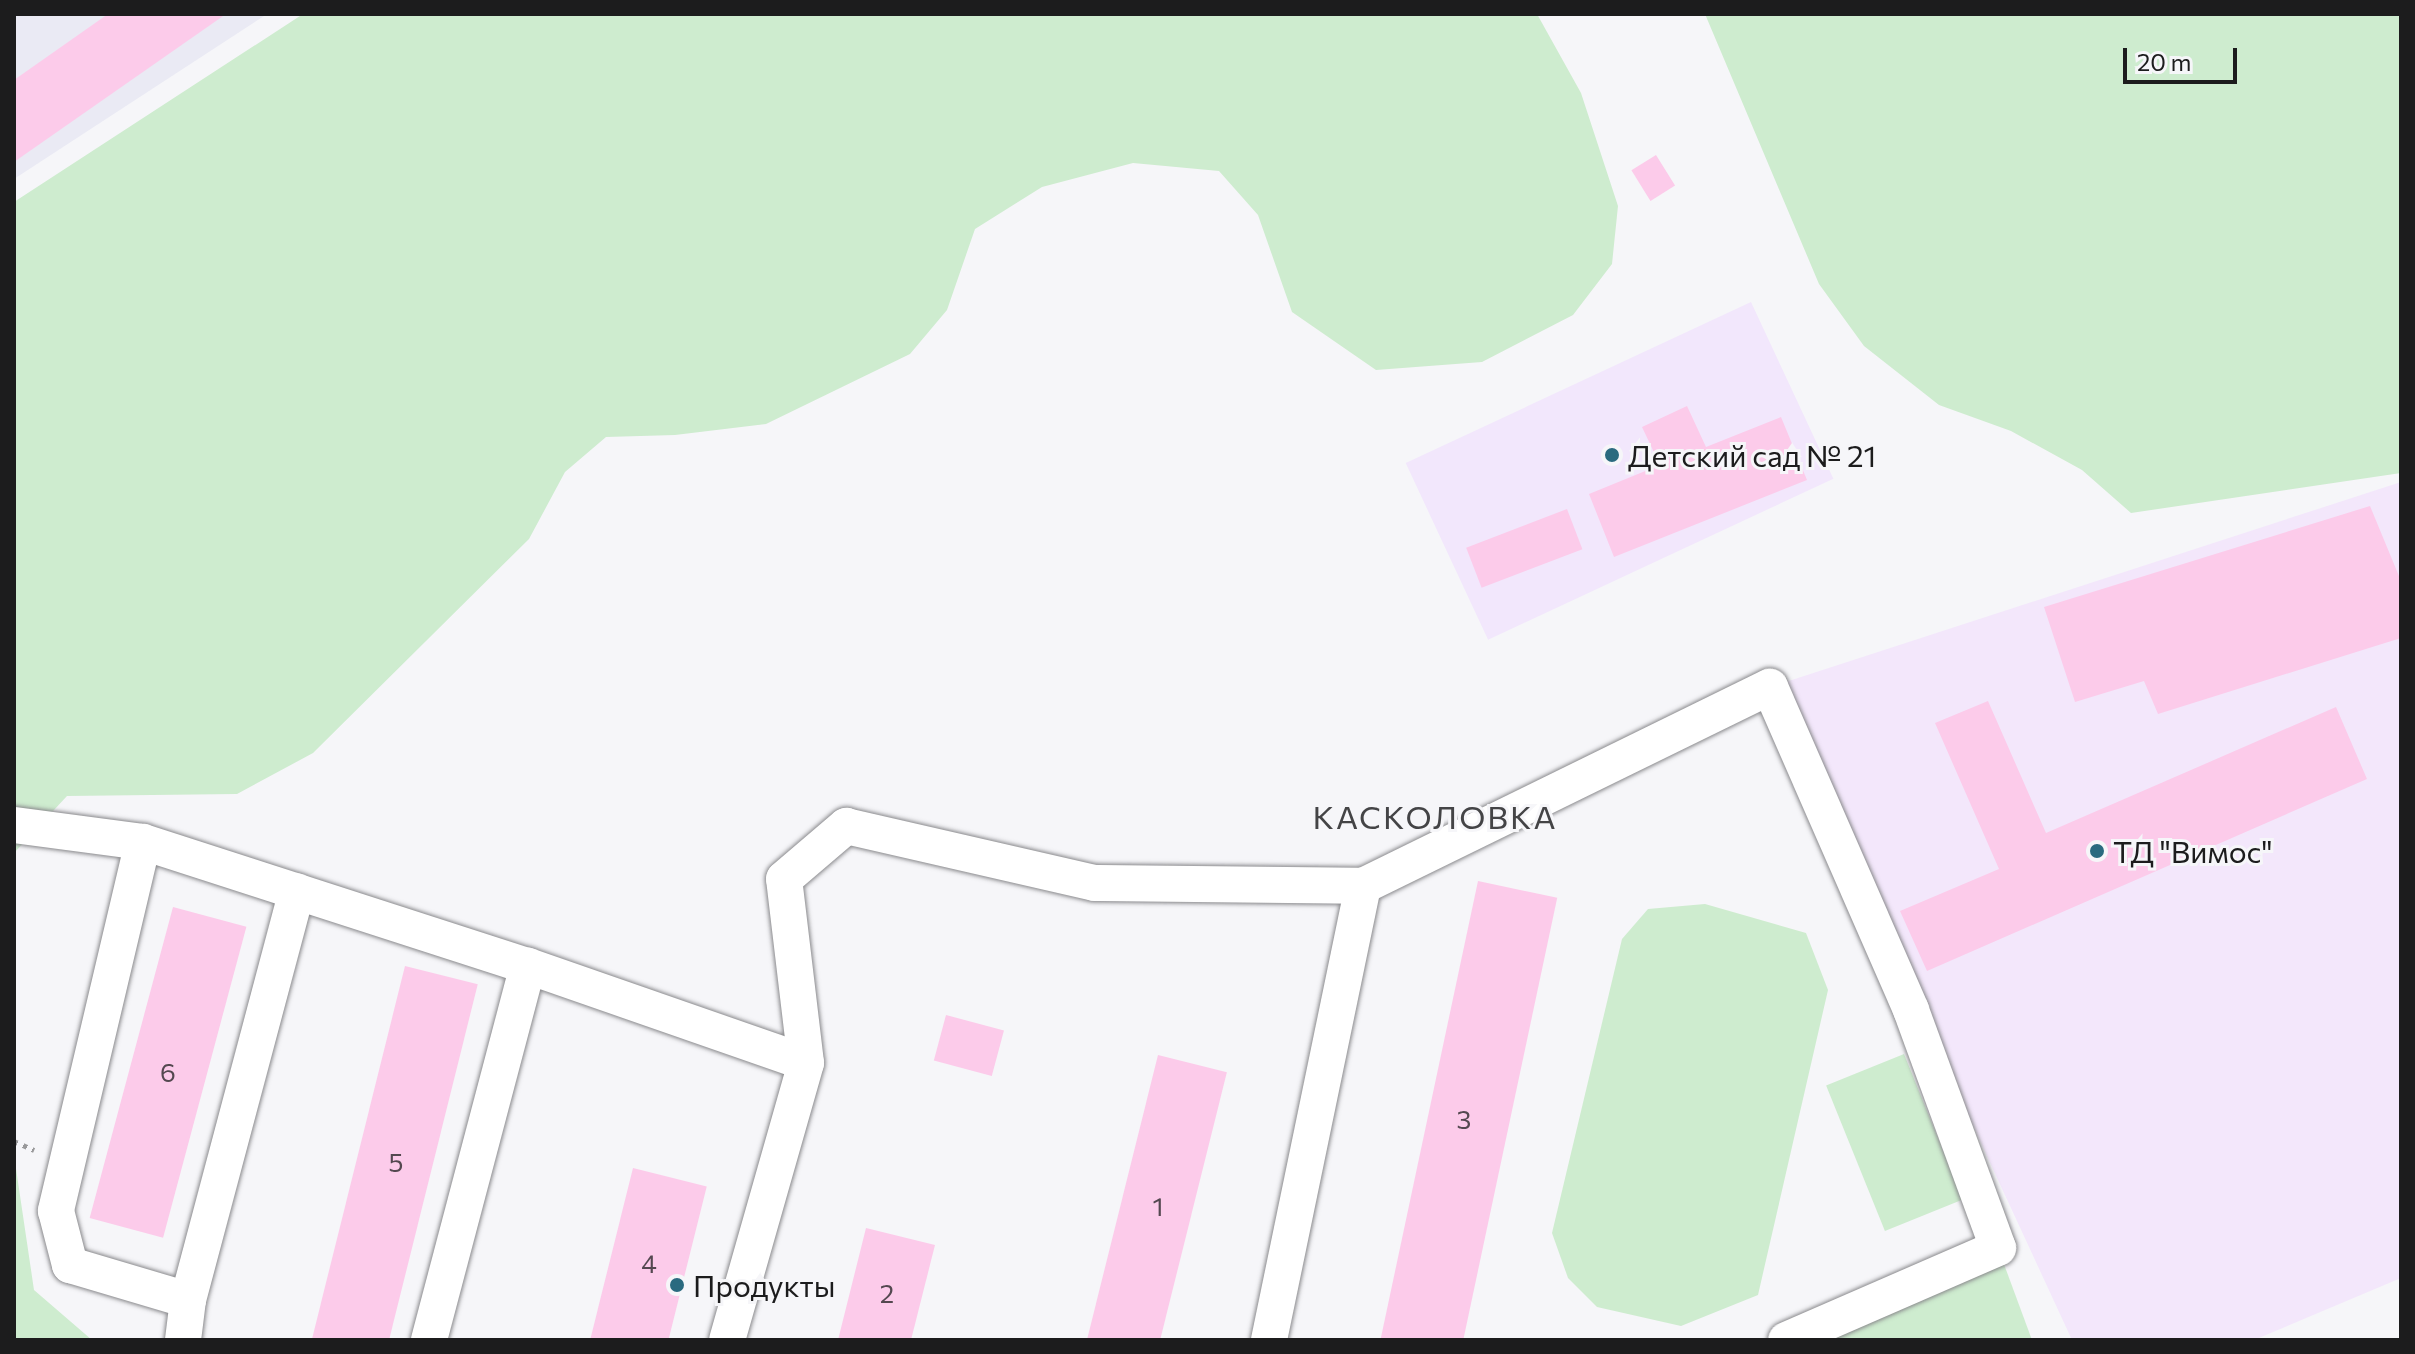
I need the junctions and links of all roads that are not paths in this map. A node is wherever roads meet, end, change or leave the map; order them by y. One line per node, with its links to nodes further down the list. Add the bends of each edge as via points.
1 (14, 825): 2 (lane)
2 (143, 842): 4 (lane); 7 (lane, via 56,1211 70,1265)
3 (1363, 886): 6 (lane, via 1095,883 846,826 784,879); 11 (lane); 12 (lane, via 1770,687 1911,1010 1998,1248)
4 (297, 891): 5 (lane); 7 (lane)
5 (528, 966): 6 (lane); 9 (lane)
6 (806, 1063): 10 (lane)
7 (188, 1300): 8 (lane)
8 (183, 1340)
9 (429, 1340)
10 (727, 1340)
11 (1269, 1340)
12 (1786, 1340)

